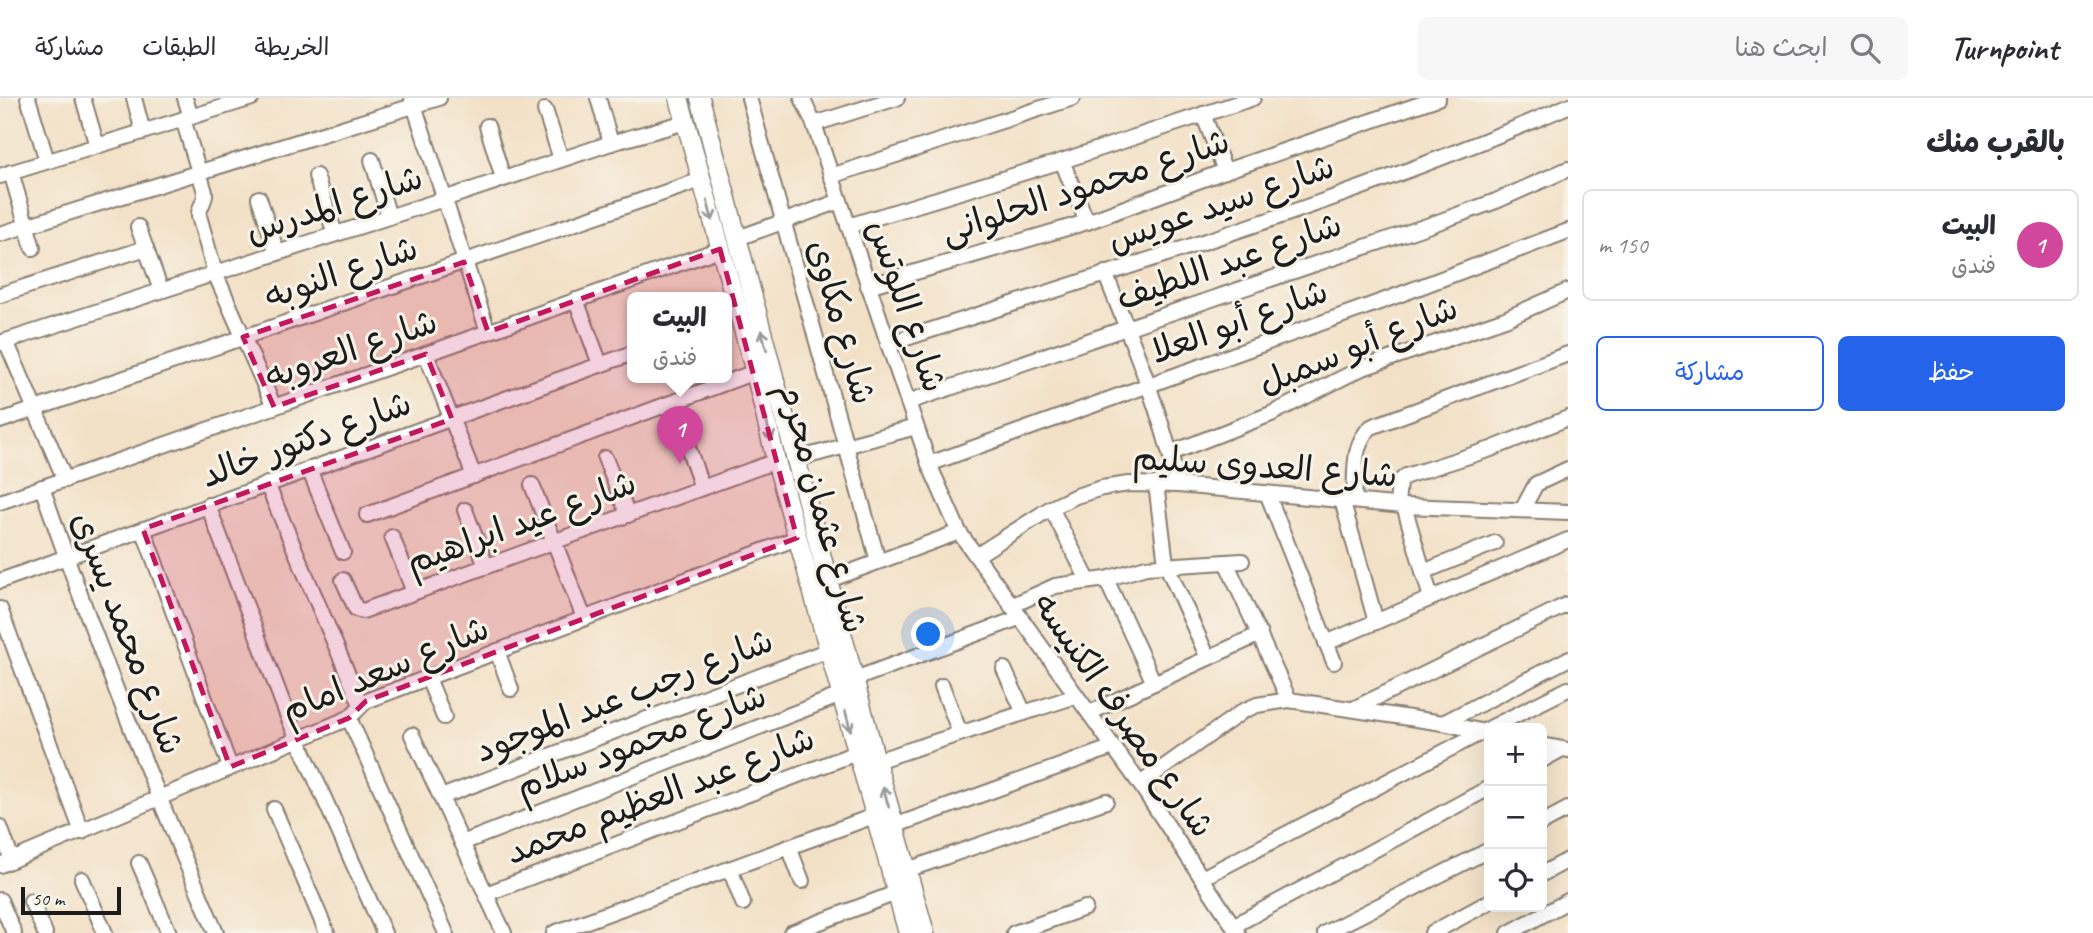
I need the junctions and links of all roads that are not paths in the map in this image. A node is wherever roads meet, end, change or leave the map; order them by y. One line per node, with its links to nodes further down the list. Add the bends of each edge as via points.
1 (28, 98): 30 (street)
2 (83, 98): 27 (street)
3 (134, 98): 25 (street)
4 (185, 98): 21 (street)
5 (439, 98): 16 (street)
6 (598, 98): 26 (street)
7 (679, 98): 22 (main road, شارع عثمان محرم)
8 (700, 98): 52 (main road, شارع عثمان محرم)
9 (749, 98): 44 (street, شارع مكاوى)
10 (803, 98): 23 (street, شارع اللوتس)
11 (897, 98): 23 (street)
12 (1073, 98): 37 (street)
13 (1253, 98): 20 (street)
14 (1438, 98): 17 (street, شارع محمود الحلوانى)
15 (243, 99): 21 (street)
16 (413, 102): 34 (street); 41 (street)
17 (1398, 105): 33 (street, شارع محمود الحلوانى)
18 (1568, 106): 59 (street, شارع سيد عويس, via 1484,142)
19 (545, 110): 28 (street)
20 (1203, 114): 31 (street); 33 (street)
21 (187, 118): 25 (street); 34 (street)
22 (685, 122): 26 (street, شارع المدرس); 39 (main road, شارع عثمان محرم)
23 (814, 124): 37 (street, شارع اللوتس)
24 (487, 125): 38 (street)
25 (144, 132): 27 (street)
26 (611, 143): 28 (street, شارع المدرس)
27 (97, 146): 30 (street)
28 (561, 159): 38 (street, شارع المدرس)
29 (372, 160): 43 (street)
30 (47, 161): 35 (street)
31 (1062, 161): 45 (street); 48 (street)
32 (1568, 169): 67 (street, شارع عبد اللطيف, via 1464,213)
33 (1225, 171): 45 (street, شارع محمود الحلوانى)
34 (199, 172): 46 (street); 58 (street, via 205,198 198,211)
35 (6, 174): 46 (street)
36 (316, 176): 51 (street)
37 (831, 176): 42 (street, شارع اللوتس)
38 (503, 178): 41 (street, شارع المدرس)
39 (701, 180): 55 (main road, شارع عثمان محرم, one-way to 55); 57 (street, شارع النوبه)
40 (259, 198): 56 (street)
41 (444, 199): 43 (street, شارع المدرس); 57 (street)
42 (839, 201): 44 (street); 48 (street, شارع اللوتس)
43 (389, 217): 51 (street, شارع المدرس)
44 (783, 221): 52 (street); 88 (street, شارع مكاوى)
45 (1087, 222): 60 (street, شارع محمود الحلوانى)
46 (26, 226): 50 (street); 53 (street)
47 (138, 226): 54 (street)
48 (848, 226): 60 (street, شارع اللوتس)
49 (1568, 231): 79 (street, شارع أبو العلا)
50 (0, 234)
51 (335, 234): 56 (street, شارع المدرس)
52 (738, 238): 76 (main road, شارع عثمان محرم, one-way to 52)
53 (33, 248)
54 (146, 248): 61 (street); 64 (street)
55 (720, 249): 63 (main road, شارع عثمان محرم); 65 (street, شارع العروبه)
56 (277, 253): 58 (street, شارع المدرس)
57 (464, 262): 68 (street); 69 (street, شارع النوبه)
58 (215, 273): 61 (street, شارع المدرس); 69 (street)
59 (1105, 274): 67 (street); 71 (street, شارع سيد عويس)
60 (868, 286): 71 (street, شارع اللوتس)
61 (161, 290): 70 (street, شارع المدرس)
62 (1568, 291): 89 (street, شارع أبو سمبل, via 1505,319 1360,369 1271,414)
63 (728, 292)
64 (0, 295)
65 (576, 300): 68 (street, شارع العروبه); 75 (street)
66 (733, 317): 76 (main road, شارع عثمان محرم)
67 (1127, 328): 79 (street); 80 (street, شارع عبد اللطيف)
68 (488, 332): 72 (street, شارع العروبه)
69 (243, 337): 81 (street); 82 (street, شارع النوبه)
70 (3, 342): 82 (street)
71 (888, 344): 80 (street, شارع اللوتس)
72 (426, 354): 81 (street, شارع العروبه); 84 (street)
73 (1568, 354): 105 (street, via 1371,427 1358,448)
74 (627, 355): 75 (street, شارع دكتور خالد)
75 (600, 364): 84 (street, شارع دكتور خالد)
76 (763, 369): 77 (street); 91 (main road, شارع عثمان محرم); 92 (main road, شارع عثمان محرم, one-way to 92)
77 (732, 380)
78 (725, 383): 96 (street)
79 (1149, 384): 89 (street); 93 (street, شارع أبو العلا)
80 (908, 402): 86 (street, شارع اللوتس)
81 (274, 407): 97 (street, شارع العروبه)
82 (35, 409): 85 (street, شارع النوبه); 97 (street)
83 (1568, 418): 108 (street, via 1491,449 1406,475 1399,482)
84 (452, 419): 95 (street, شارع دكتور خالد); 96 (street)
85 (0, 421)
86 (916, 427): 88 (street); 93 (street, شارع اللوتس)
87 (681, 429): 103 (street)
88 (846, 446): 91 (street); 125 (street, شارع مكاوى)
89 (1171, 453): 101 (street)
90 (605, 458): 114 (street)
91 (797, 459): 133 (main road, شارع عثمان محرم)
92 (776, 461): 103 (street, شارع عيد ابراهيم); 118 (main road, شارع عثمان محرم)
93 (929, 464): 116 (street, شارع اللوتس)
94 (1568, 468): 111 (street, via 1536,484)
95 (309, 469): 98 (street, شارع دكتور خالد); 122 (street)
96 (474, 475): 113 (street)
97 (65, 480): 102 (street, شارع العروبه)
98 (267, 484): 107 (street, شارع دكتور خالد); 160 (street)
99 (1156, 484): 101 (street, شارع العدوى سليم); 109 (street, شارع العدوى سليم, via 1102,488); 128 (street)
100 (532, 485): 120 (street)
101 (1178, 485): 104 (street, شارع العدوى سليم)
102 (42, 487): 106 (street, شارع العروبه); 123 (street, شارع محمد يسرى)
103 (702, 488): 114 (street, شارع عيد ابراهيم)
104 (1267, 493): 105 (street, شارع العدوى سليم); 144 (street)
105 (1348, 500): 108 (street, شارع العدوى سليم); 142 (street)
106 (0, 502)
107 (208, 505): 115 (street, شارع دكتور خالد); 172 (street)
108 (1401, 506): 111 (street, شارع العدوى سليم); 130 (street)
109 (1051, 508): 124 (street, شارع العدوى سليم); 134 (street)
110 (464, 510): 129 (street)
111 (1522, 510): 112 (street, شارع العدوى سليم)
112 (1568, 512)
113 (367, 515)
114 (628, 515): 120 (street, شارع عيد ابراهيم)
115 (143, 529): 123 (street, شارع دكتور خالد); 179 (street)
116 (959, 532): 124 (street, شارع مصرف الكنيسه); 125 (street)
117 (392, 537): 136 (street)
118 (797, 538): 141 (street, شارع سعد امام); 145 (main road, شارع عثمان محرم)
119 (1568, 540): 137 (street)
120 (554, 542): 129 (street, شارع عيد ابراهيم); 141 (street)
121 (1495, 543): 130 (street)
122 (342, 552)
123 (65, 556): 135 (street, شارع دكتور خالد); 183 (street, شارع محمد يسرى)
124 (976, 556): 140 (street, شارع مصرف الكنيسه)
125 (878, 561): 133 (street)
126 (1242, 561): 127 (street)
127 (1226, 562): 128 (street); 143 (street)
128 (1166, 564): 131 (street); 147 (street)
129 (486, 566): 136 (street, شارع عيد ابراهيم)
130 (1423, 572): 137 (street)
131 (1106, 579): 134 (street); 153 (street)
132 (342, 580): 136 (street, شارع عيد ابراهيم, via 359,611)
133 (829, 580): 152 (main road, شارع عثمان محرم)
134 (1088, 580): 140 (street, via 1055,586)
135 (0, 581)
136 (414, 592)
137 (1431, 598): 142 (street)
138 (1568, 604): 161 (street)
139 (0, 610): 191 (street)
140 (1015, 612): 152 (street); 158 (street, شارع مصرف الكنيسه)
141 (584, 618): 146 (street, شارع سعد امام)
142 (1376, 622): 144 (street)
143 (1260, 634): 147 (street); 159 (street)
144 (1326, 643): 149 (street)
145 (829, 650): 157 (main road, شارع عثمان محرم); 182 (street, شارع رجب عبد الموجود)
146 (498, 651): 151 (street, شارع سعد امام); 155 (street)
147 (1208, 658): 153 (street)
148 (1568, 659): 166 (street)
149 (1334, 662)
150 (1004, 669): 162 (street)
151 (428, 678): 160 (street, شارع سعد امام); 164 (street)
152 (855, 679): 178 (main road, شارع عثمان محرم)
153 (1154, 683): 163 (street)
154 (942, 686): 170 (street)
155 (511, 688)
156 (1568, 689): 167 (street)
157 (841, 695): 176 (main road, شارع عثمان محرم, one-way to 176); 192 (street, شارع محمود سلام)
158 (1076, 696): 162 (street); 163 (street, شارع مصرف الكنيسه)
159 (1289, 700): 161 (street); 180 (street, via 1243,711)
160 (361, 705): 165 (street, شارع سعد امام)
161 (1353, 709): 166 (street)
162 (1024, 713): 170 (street)
163 (1089, 713): 174 (street, شارع مصرف الكنيسه)
164 (443, 717)
165 (349, 718): 172 (street, شارع سعد امام); 220 (street)
166 (1443, 723): 168 (street)
167 (1502, 723)
168 (1484, 729)
169 (1484, 732): 201 (street)
170 (960, 733): 178 (street)
171 (412, 735): 182 (street)
172 (298, 739): 179 (street, شارع سعد امام); 219 (street)
173 (1547, 746): 175 (street)
174 (1113, 747): 180 (street, شارع مصرف الكنيسه); 189 (street)
175 (1566, 750): 177 (street)
176 (856, 753): 187 (main road, شارع عثمان محرم); 205 (street, شارع عبد العظيم محمد)
177 (1547, 758)
178 (876, 761): 189 (main road, شارع عثمان محرم, one-way to 178)
179 (230, 767): 183 (street, شارع سعد امام)
180 (1140, 784): 201 (street, شارع مصرف الكنيسه)
181 (1484, 791): 212 (street)
182 (441, 797): 192 (street)
183 (159, 799): 191 (street, شارع سعد امام); 217 (street, شارع محمد يسرى)
184 (1106, 802): 199 (street)
185 (274, 809): 218 (street)
186 (1568, 809): 188 (street)
187 (874, 816): 193 (street); 204 (main road, شارع عثمان محرم)
188 (1547, 820)
189 (894, 826): 199 (main road, شارع عثمان محرم)
190 (0, 827): 196 (street)
191 (82, 832): 196 (street, شارع سعد امام)
192 (462, 843): 205 (street)
193 (789, 848): 198 (street); 203 (street)
194 (1484, 853): 227 (street)
195 (1568, 860): 200 (street)
196 (6, 863)
197 (139, 863): 216 (street)
198 (730, 869): 209 (street); 222 (street)
199 (907, 870): 225 (main road, شارع عثمان محرم)
200 (1547, 871)
201 (1202, 878): 212 (street, شارع مصرف الكنيسه)
202 (82, 879): 215 (street)
203 (802, 881)
204 (896, 893): 223 (street); 224 (main road, شارع عثمان محرم)
205 (485, 894): 221 (street)
206 (0, 900): 213 (street)
207 (31, 901): 214 (street)
208 (1568, 901): 229 (street)
209 (743, 903)
210 (1484, 905): 228 (street)
211 (1085, 908): 226 (street)
212 (1236, 929)
213 (14, 933)
214 (45, 933)
215 (105, 933)
216 (169, 933)
217 (216, 933)
218 (327, 933)
219 (384, 933)
220 (446, 933)
221 (504, 933)
222 (554, 933)
223 (793, 933)
224 (908, 933)
225 (925, 933)
226 (1014, 933)
227 (1325, 933)
228 (1432, 933)
229 (1509, 933)

